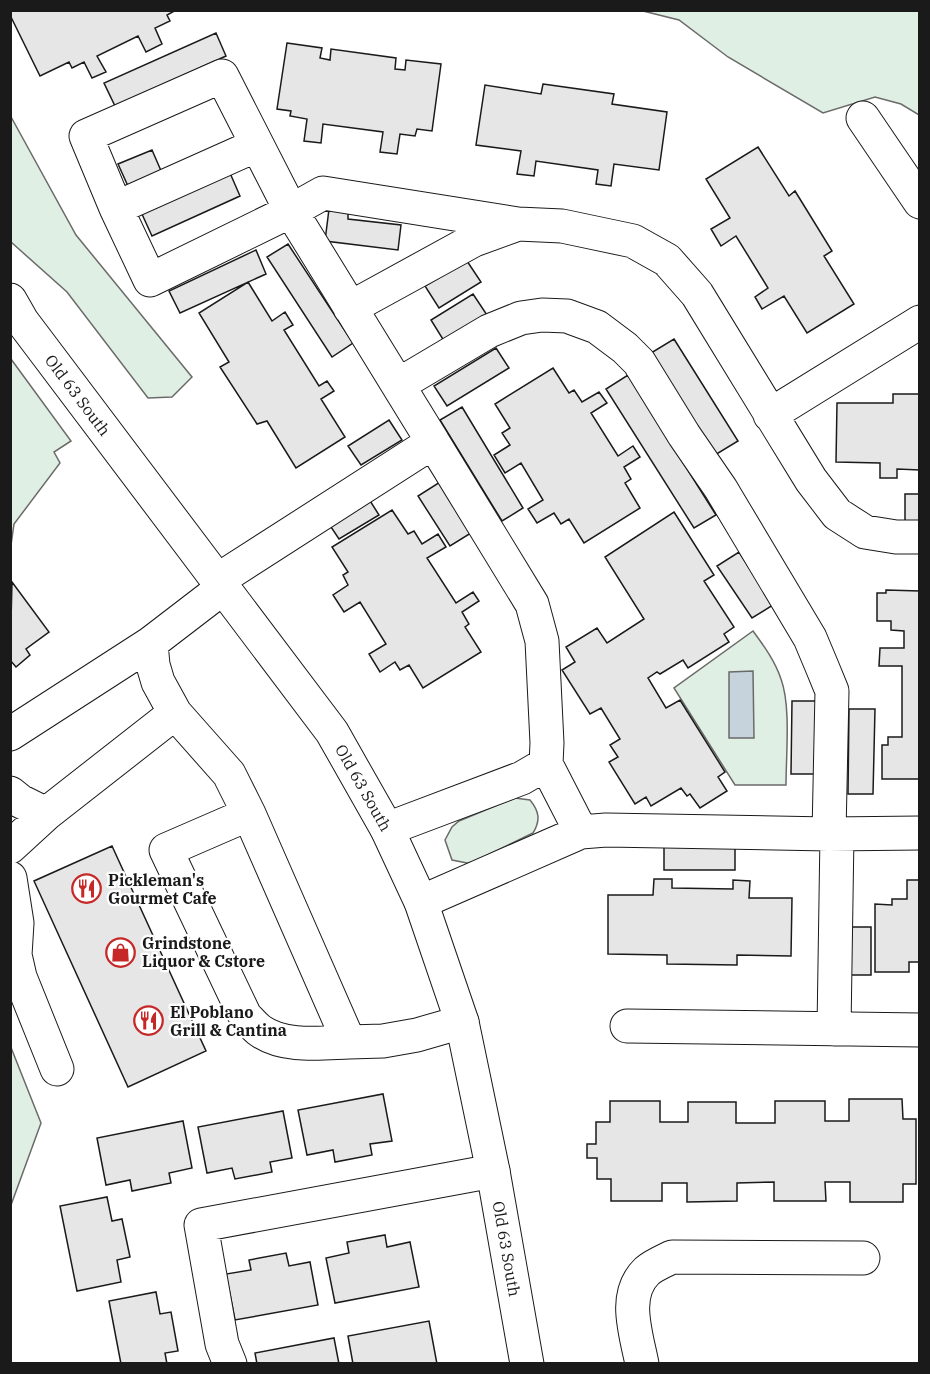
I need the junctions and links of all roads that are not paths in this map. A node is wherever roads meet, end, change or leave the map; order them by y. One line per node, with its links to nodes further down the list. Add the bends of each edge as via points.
1 (863, 118): 3 (main road)
2 (257, 145): 4 (main road); 4 (main road, via 222,76 86,136); 5 (main road)
3 (920, 202)
4 (116, 208): 5 (main road, via 150,280)
5 (291, 211): 6 (main road, via 323,193); 8 (main road)
6 (518, 224): 8 (main road, via 474,240); 11 (main road, via 562,226 633,241 667,260 697,294)
7 (10, 300): 14 (main road, Old 63 South)
8 (350, 308): 10 (main road)
9 (920, 322): 11 (main road)
10 (398, 385): 12 (main road); 25 (main road, via 489,331 521,318 567,316 597,327 626,348 721,489 810,638 832,691)
11 (770, 415): 13 (main road, via 837,514 865,532)
12 (433, 442): 14 (main road); 18 (main road, via 532,603 542,641)
13 (920, 537)
14 (221, 584): 15 (main road); 22 (main road, Old 63 South, via 332,732)
15 (151, 643): 16 (main road, via 158,682); 17 (main road)
16 (175, 714): 20 (main road); 21 (main road, via 229,774)
17 (10, 734)
18 (546, 764): 22 (main road, via 522,778); 23 (main road)
19 (10, 794): 20 (main road)
20 (46, 814): 26 (main road)
21 (249, 814): 33 (main road); 33 (main road, via 166,850 245,1016 259,1030 281,1040)
22 (387, 830): 28 (main road, Old 63 South)
23 (581, 832): 25 (main road); 28 (main road)
24 (920, 833): 25 (main road)
25 (833, 834): 31 (main road)
26 (10, 847)
27 (10, 878): 34 (main road, via 20,977)
28 (421, 902): 29 (main road, Old 63 South)
29 (462, 1022): 33 (main road, via 417,1035); 35 (main road, Old 63 South)
30 (627, 1026): 31 (main road)
31 (834, 1029): 32 (main road)
32 (920, 1030)
33 (349, 1042)
34 (57, 1069)
35 (493, 1171): 37 (main road, via 201,1226 222,1344); 38 (main road, Old 63 South)
36 (863, 1258): 39 (main road, via 672,1257 648,1270 635,1286 632,1311)
37 (230, 1364)
38 (527, 1364)
39 (642, 1364)

